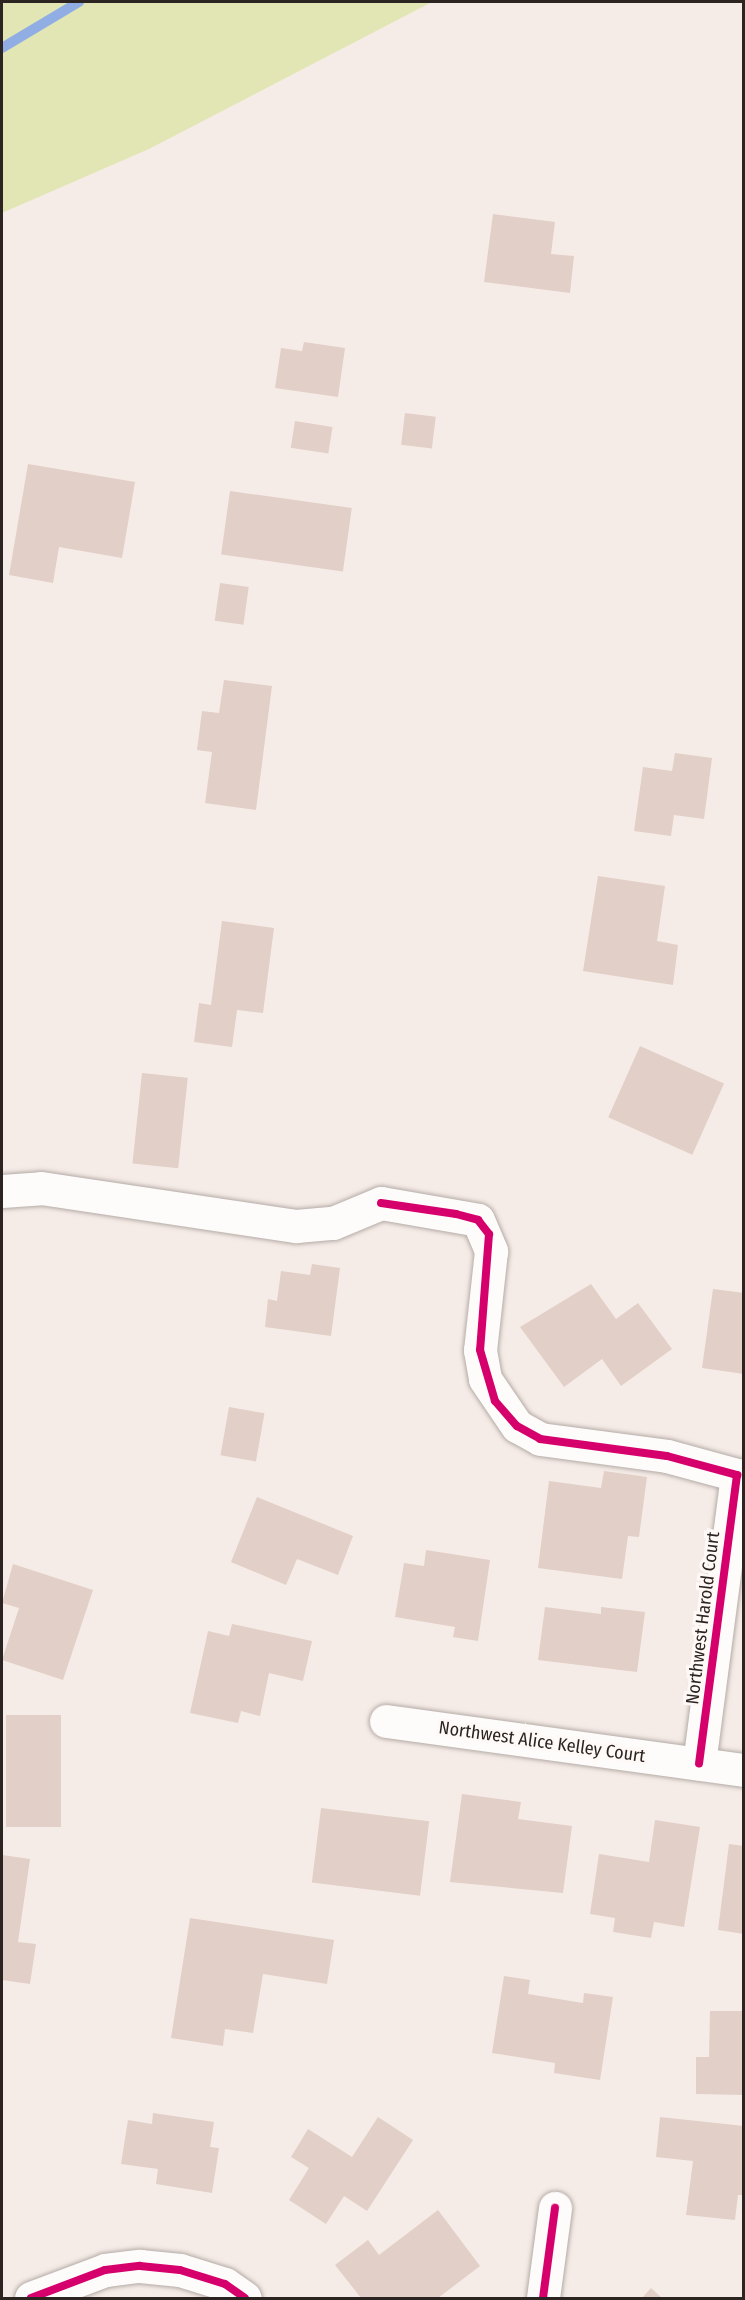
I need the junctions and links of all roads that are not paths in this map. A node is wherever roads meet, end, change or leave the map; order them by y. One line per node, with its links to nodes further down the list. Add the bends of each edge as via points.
1 (2, 1191): 3 (street, Northwest Harold Court, via 41,1188 296,1226 333,1223 381,1203 478,1220 489,1234 480,1350 495,1401 517,1426 540,1439 667,1456 737,1475)
2 (386, 1721): 3 (street, Northwest Alice Kelley Court)
3 (699, 1764): 4 (street, Northwest Alice Kelley Court)
4 (744, 1770)
5 (555, 2208): 8 (street)
6 (31, 2298): 7 (street, via 96,2273 140,2266 202,2277)
7 (244, 2298)
8 (543, 2298)

